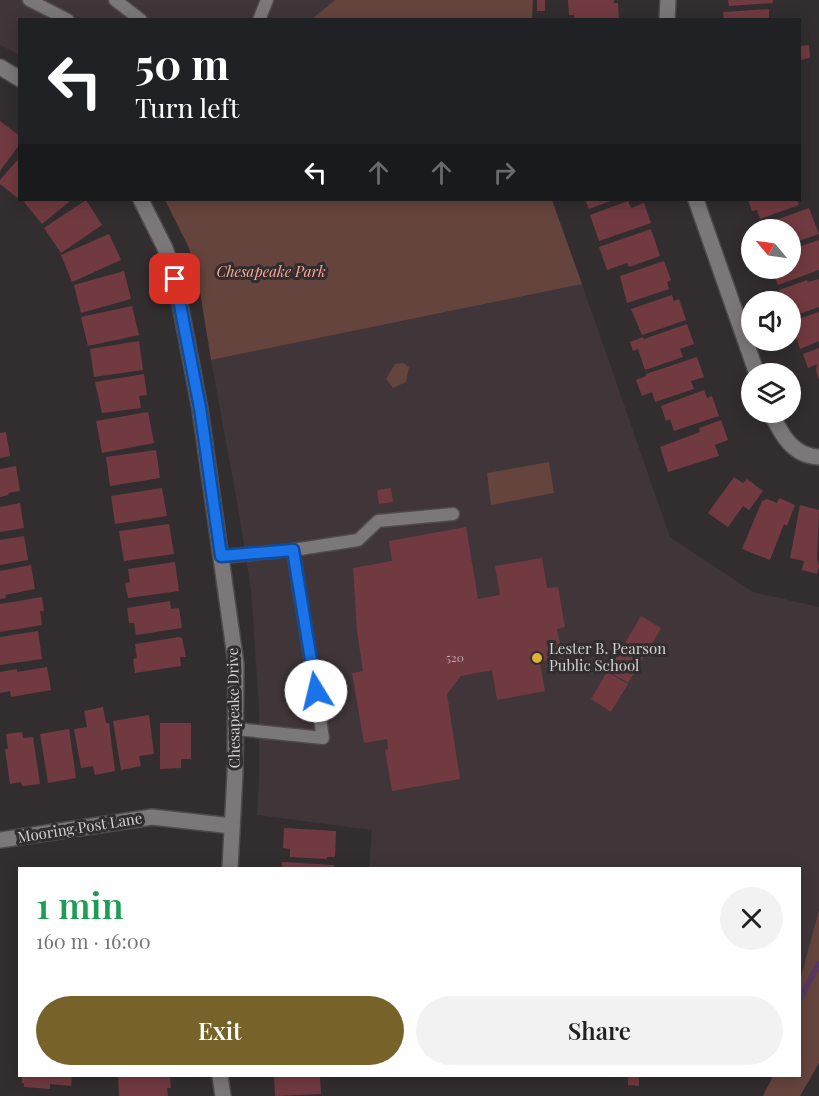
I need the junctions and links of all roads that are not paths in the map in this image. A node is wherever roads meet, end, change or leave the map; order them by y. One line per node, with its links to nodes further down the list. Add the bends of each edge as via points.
1 (29, 0): 5 (lane)
2 (115, 0): 6 (lane)
3 (267, 0): 7 (lane)
4 (668, 0): 8 (street)
5 (64, 18)
6 (138, 18)
7 (260, 18)
8 (667, 18)
9 (0, 67): 10 (street)
10 (18, 78)
11 (142, 201): 18 (street, Chesapeake Drive, via 165,248 175,279 200,408)
12 (696, 201): 13 (street)
13 (753, 363)
14 (776, 423): 15 (street, via 791,446 806,457)
15 (819, 457)
16 (453, 514): 17 (lane, via 378,522 358,540)
17 (293, 550): 18 (lane); 19 (lane, via 323,738)
18 (221, 556): 19 (street, Chesapeake Drive, via 236,664)
19 (236, 729): 20 (street, Chesapeake Drive)
20 (232, 826): 21 (street, Mooring Post Lane, via 152,817); 22 (street, Chesapeake Drive)
21 (0, 840)
22 (230, 867)
23 (220, 1077): 24 (street)
24 (223, 1096)

